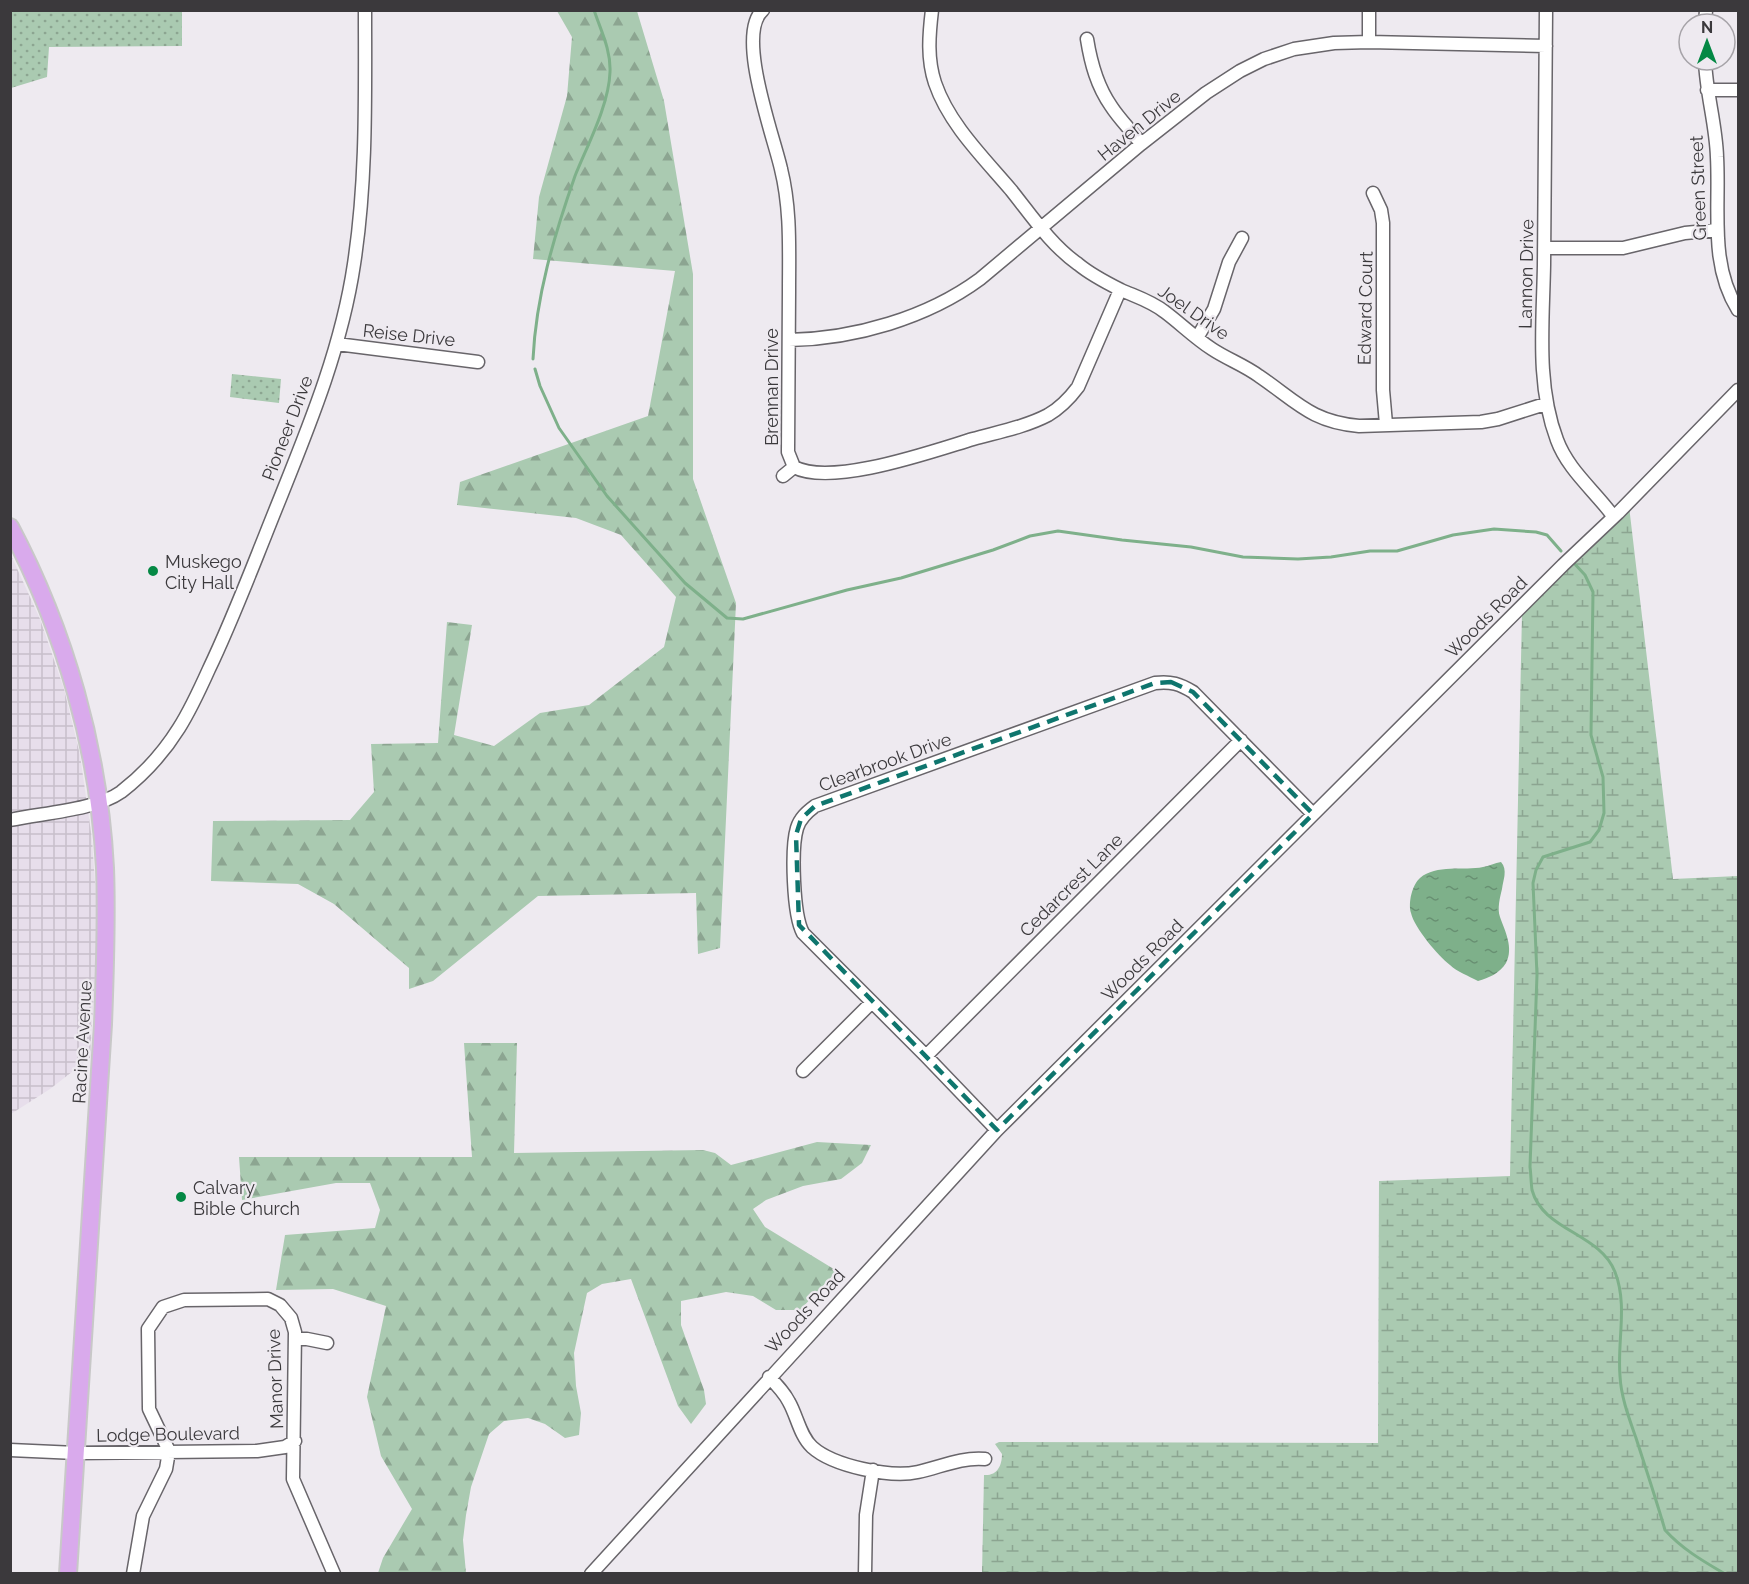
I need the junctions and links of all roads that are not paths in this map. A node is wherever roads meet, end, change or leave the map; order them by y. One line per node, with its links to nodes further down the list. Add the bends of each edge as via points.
1 (365, 10): 22 (street, Pioneer Drive, via 363,190 354,266)
2 (932, 10): 14 (street, Joel Drive, via 930,60 945,105)
3 (1369, 10): 7 (street)
4 (1546, 10): 8 (street, Lannon Drive)
5 (756, 13): 21 (street, Brennan Drive, via 752,36 761,99 781,168 788,211)
6 (1087, 39): 12 (street, via 1099,85)
7 (1369, 42): 8 (street, Haven Drive); 12 (street, Haven Drive, via 1307,47 1264,59 1217,85)
8 (1546, 46): 17 (street, Lannon Drive)
9 (1706, 72): 10 (street, Green Street)
10 (1707, 90): 11 (street); 15 (street, Green Street, via 1717,156)
11 (1738, 90)
12 (1141, 144): 14 (street, Haven Drive)
13 (1374, 194): 26 (street, Edward Court, via 1383,223)
14 (1042, 228): 18 (street, Joel Drive, via 1079,265); 21 (street, Haven Drive, via 970,286 931,308 841,336)
15 (1717, 231): 17 (street, via 1685,233 1623,248); 19 (street, Green Street, via 1720,264)
16 (1242, 238): 20 (street, via 1229,262 1214,309)
17 (1544, 248): 25 (street, Lannon Drive)
18 (1120, 290): 20 (street, Joel Drive, via 1155,304); 27 (street, Brennan Drive, via 1078,387 1049,415 877,467 811,472)
19 (1738, 310)
20 (1197, 338): 26 (street, Joel Drive, via 1321,418 1345,424)
21 (789, 340): 27 (street, Brennan Drive, via 788,452)
22 (337, 344): 23 (street, Reise Drive); 32 (street, Pioneer Drive, via 253,567 191,708 155,759 121,792)
23 (478, 362)
24 (1738, 390): 29 (street, Woods Road)
25 (1545, 404): 26 (street, Joel Drive, via 1481,422); 29 (street, Lannon Drive, via 1557,442 1581,480)
26 (1386, 424)
27 (794, 467): 28 (street)
28 (783, 476)
29 (1613, 516): 33 (street, Woods Road)
30 (10, 526): 32 (main road, Racine Avenue, via 62,646 78,700)
31 (1241, 740): 33 (street, Clearbrook Drive); 35 (street, Clearbrook Drive, via 1193,692 1181,684 1163,682 815,806 801,819 796,835 795,897 799,925); 36 (street, Cedarcrest Lane)
32 (99, 803): 34 (street, Pioneer Drive); 45 (main road, Racine Avenue, via 105,868 106,963)
33 (1314, 814): 38 (street, Woods Road)
34 (10, 820)
35 (871, 1003): 36 (street, Clearbrook Drive); 37 (street)
36 (926, 1056): 38 (street, Clearbrook Drive)
37 (803, 1071)
38 (997, 1130): 41 (street, Woods Road)
39 (296, 1339): 40 (street); 42 (street, Manor Drive); 44 (street, Manor Drive, via 291,1318 280,1305 268,1299 184,1300 163,1307 148,1329 149,1409)
40 (327, 1343)
41 (769, 1377): 47 (street, via 788,1399 811,1446 834,1461); 51 (street, Woods Road)
42 (295, 1441): 44 (street, Lodge Boulevard, via 285,1448 257,1451); 50 (street, Manor Drive, via 293,1479)
43 (10, 1450): 45 (street, Lodge Boulevard)
44 (169, 1452): 45 (street, Lodge Boulevard); 49 (street, via 166,1469 142,1516)
45 (76, 1453): 48 (main road, Racine Avenue)
46 (985, 1459): 47 (street, via 969,1458 915,1473)
47 (873, 1470): 52 (street, via 866,1515)
48 (68, 1574)
49 (133, 1574)
50 (333, 1574)
51 (591, 1574)
52 (865, 1574)

